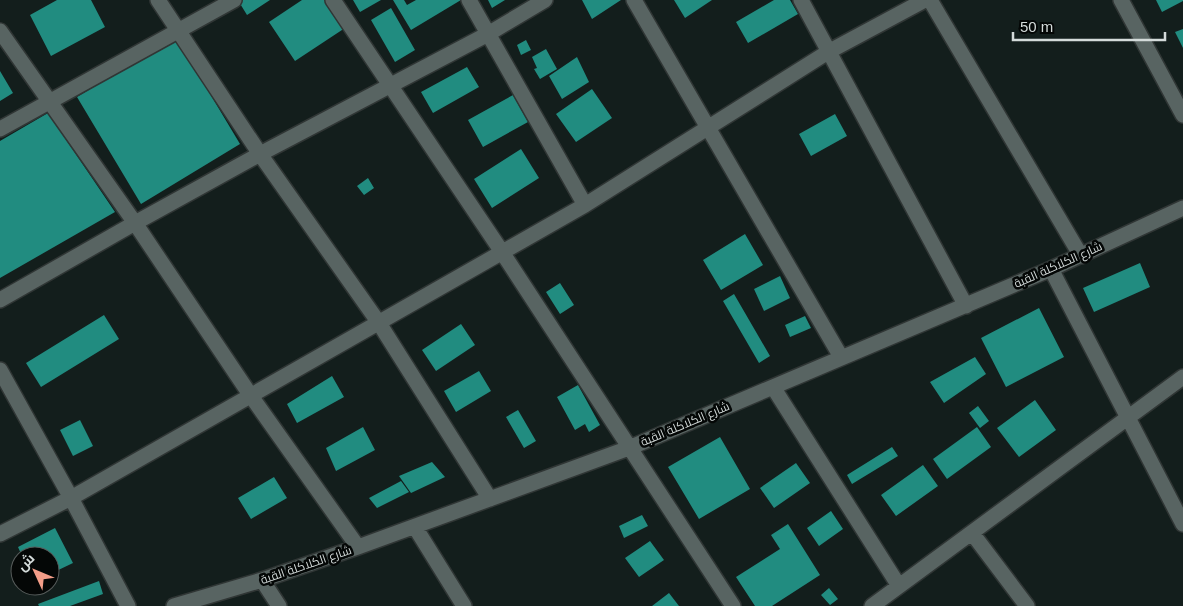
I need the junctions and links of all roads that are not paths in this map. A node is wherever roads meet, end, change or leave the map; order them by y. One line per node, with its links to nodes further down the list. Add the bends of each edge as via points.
1 (158, 0): 11 (street)
2 (234, 0): 11 (street)
3 (333, 0): 15 (street)
4 (469, 0): 13 (street)
5 (545, 0): 13 (street)
6 (634, 0): 18 (street)
7 (801, 0): 14 (street)
8 (925, 0): 14 (street)
9 (930, 0): 25 (street)
10 (1121, 0): 17 (street)
11 (178, 29): 16 (street); 20 (street)
12 (0, 31): 16 (street)
13 (488, 34): 15 (street); 21 (street)
14 (828, 52): 18 (street); 28 (street)
15 (390, 85): 20 (street); 24 (street)
16 (50, 101): 19 (street); 23 (street)
17 (1183, 115)
18 (707, 128): 21 (street); 30 (street)
19 (0, 129)
20 (260, 154): 23 (street); 29 (street)
21 (585, 205): 24 (street)
22 (1183, 208): 25 (street, شارع الكلاكلة القبة)
23 (135, 223): 27 (street); 34 (street)
24 (502, 252): 29 (street); 36 (street)
25 (1081, 256): 26 (street, شارع الكلاكلة القبة)
26 (1051, 269): 28 (street, شارع الكلاكلة القبة); 35 (street)
27 (0, 300)
28 (966, 306): 30 (street, شارع الكلاكلة القبة)
29 (379, 323): 34 (street); 38 (street)
30 (841, 357): 33 (street, شارع الكلاكلة القبة)
31 (0, 370): 37 (street)
32 (1183, 377): 35 (street)
33 (773, 387): 36 (street, شارع الكلاكلة القبة); 45 (street)
34 (251, 396): 37 (street); 43 (street)
35 (1128, 418): 39 (street); 41 (street)
36 (629, 448): 38 (street, شارع الكلاكلة القبة); 50 (street)
37 (71, 498): 42 (street); 46 (street)
38 (490, 499): 40 (street, شارع الكلاكلة القبة)
39 (1183, 524)
40 (415, 527): 43 (street, شارع الكلاكلة القبة); 49 (street)
41 (972, 533): 45 (street); 52 (street)
42 (0, 534)
43 (358, 547): 44 (street, شارع الكلاكلة القبة)
44 (262, 580): 47 (street, شارع الكلاكلة القبة); 48 (street)
45 (899, 586): 51 (street)
46 (128, 606)
47 (174, 606)
48 (279, 606)
49 (464, 606)
50 (733, 606)
51 (872, 606)
52 (1028, 606)

